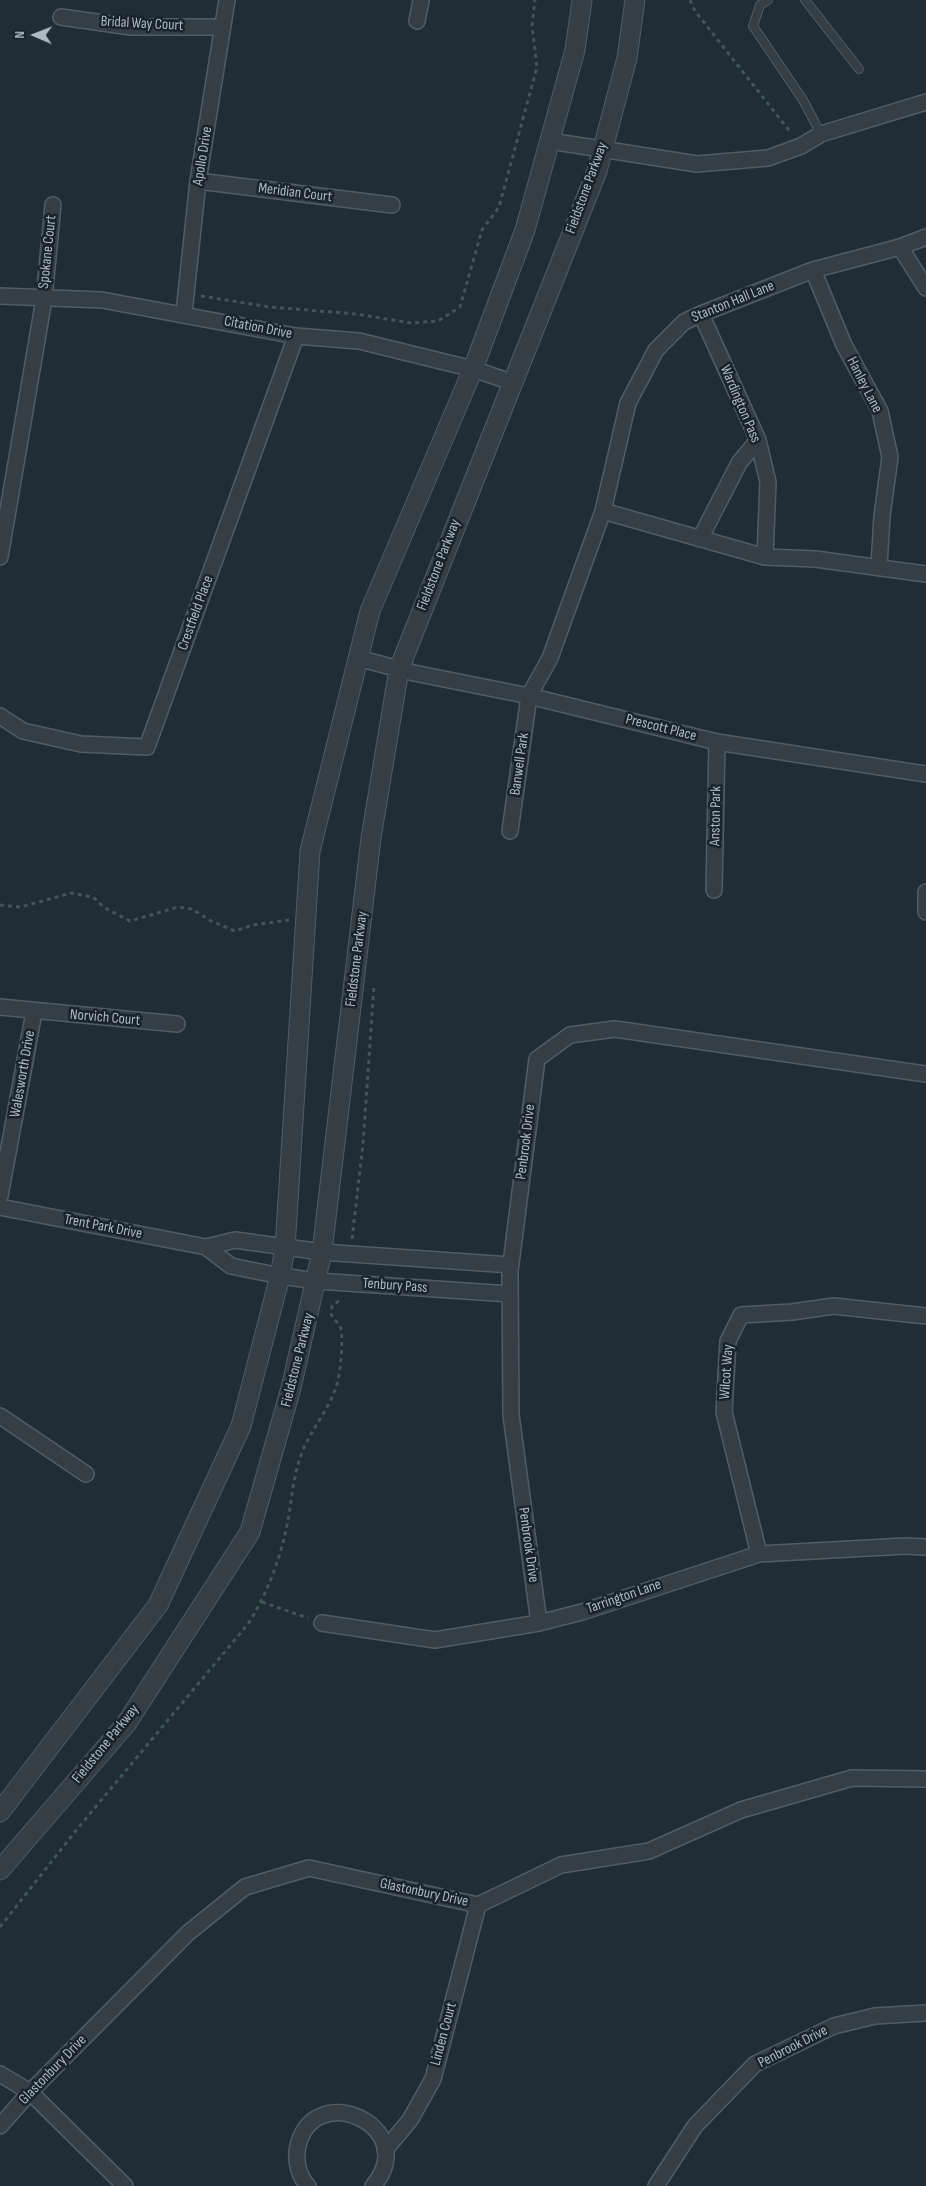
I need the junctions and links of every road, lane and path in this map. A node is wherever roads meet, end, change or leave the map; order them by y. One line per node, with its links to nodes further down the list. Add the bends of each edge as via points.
1 (227, 0): 11 (street, Apollo Drive)
2 (421, 0): 10 (street)
3 (535, 0): 25 (path, via 532,26 537,67 499,207 482,230 460,307 438,321 411,323)
4 (582, 0): 15 (street, via 575,50)
5 (635, 0): 17 (street, Fieldstone Parkway, via 627,58)
6 (690, 0): 16 (path, via 695,11)
7 (768, 0): 14 (lane, via 760,5 753,26 803,100)
8 (805, 0): 12 (lane)
9 (61, 16): 11 (street, Bridal Way Court, via 132,27)
10 (417, 21)
11 (223, 27): 18 (street, Apollo Drive)
12 (859, 69)
13 (926, 102): 14 (street)
14 (821, 134): 16 (street)
15 (550, 142): 17 (street); 31 (street, via 525,230)
16 (801, 146): 17 (street, via 768,158 697,164)
17 (602, 150): 32 (street, Fieldstone Parkway, via 597,171)
18 (198, 181): 20 (street, Meridian Court); 25 (street, Apollo Drive)
19 (53, 205): 27 (street, Spokane Court)
20 (392, 205)
21 (926, 237): 22 (street, Stanton Hall Lane)
22 (900, 247): 23 (street, Stanton Hall Lane); 24 (street)
23 (813, 270): 29 (street, Stanton Hall Lane); 38 (street, Hanley Lane, via 844,345 880,411 890,457)
24 (926, 288)
25 (186, 294): 28 (street, Apollo Drive)
26 (0, 296): 27 (street, Citation Drive)
27 (44, 298): 28 (street, Citation Drive, via 102,300); 36 (street)
28 (184, 313): 30 (street, Citation Drive)
29 (701, 314): 33 (street, Wardington Pass); 34 (street, Stanton Hall Lane, via 684,322 656,350 628,403)
30 (296, 336): 31 (street, Citation Drive, via 359,341); 43 (street, Crestfield Place, via 147,747 81,744 23,731)
31 (473, 369): 32 (street, Citation Drive); 40 (street, via 370,611)
32 (511, 382): 41 (street, Fieldstone Parkway)
33 (758, 440): 35 (street, via 739,463); 37 (street, Wardington Pass, via 768,482)
34 (603, 511): 35 (street); 42 (street, Stanton Hall Lane, via 550,658)
35 (700, 539): 37 (street)
36 (0, 557)
37 (765, 557): 38 (street)
38 (879, 566): 39 (street)
39 (926, 574)
40 (358, 658): 41 (street, Prescott Place); 59 (street, via 310,851)
41 (399, 669): 42 (street, Prescott Place); 60 (street, Fieldstone Parkway, via 371,838)
42 (530, 696): 44 (street, Prescott Place); 46 (street, Banwell Park)
43 (0, 716)
44 (717, 742): 45 (street, Prescott Place); 47 (street, Anston Park)
45 (926, 774)
46 (510, 831)
47 (714, 890)
48 (926, 892): 50 (street)
49 (0, 905): 51 (path, via 21,907 71,893 92,897 105,908 130,920 178,907 192,909 234,931)
50 (926, 912)
51 (291, 920)
52 (0, 1007): 53 (street, Norvich Court)
53 (34, 1012): 54 (street, Norvich Court); 56 (street, Walesworth Drive)
54 (177, 1024)
55 (926, 1074): 61 (street, Penbrook Drive, via 615,1029 570,1035 537,1059)
56 (0, 1196)
57 (0, 1207): 58 (street, Trent Park Drive)
58 (206, 1247): 59 (street, Trent Park Drive, via 235,1240); 62 (street, Trent Park Drive, via 231,1266)
59 (285, 1248): 60 (street, Tenbury Pass); 62 (street)
60 (322, 1252): 61 (street, Tenbury Pass); 63 (street, Fieldstone Parkway)
61 (511, 1265): 64 (street, Penbrook Drive)
62 (280, 1276): 63 (street, Tenbury Pass); 74 (street, via 241,1426 158,1605)
63 (317, 1282): 64 (street, Tenbury Pass); 75 (street, Fieldstone Parkway, via 292,1388 250,1532 126,1724)
64 (510, 1294): 72 (street, Penbrook Drive, via 511,1415)
65 (926, 1316): 69 (street, Wilcot Way, via 834,1306 742,1315 728,1341 724,1412)
66 (0, 1416): 67 (street)
67 (86, 1474)
68 (926, 1548): 69 (street, Tarrington Lane, via 905,1546)
69 (759, 1554): 72 (street, Tarrington Lane)
70 (262, 1602): 71 (path)
71 (322, 1623): 72 (street, Tarrington Lane, via 435,1640)
72 (539, 1623)
73 (926, 1779): 76 (street, Glastonbury Drive, via 852,1778 741,1810 649,1851 560,1864)
74 (0, 1812)
75 (0, 1870)
76 (478, 1905): 79 (street, Glastonbury Drive, via 309,1868 245,1887 188,1933); 81 (street, Linden Court, via 433,2079 410,2120)
77 (926, 2013): 85 (street, Penbrook Drive, via 875,2016 834,2026 755,2064 695,2126)
78 (0, 2074): 79 (street)
79 (30, 2092): 80 (street, Glastonbury Drive); 82 (street)
80 (0, 2126)
81 (385, 2150): 83 (street, via 371,2124 359,2116 330,2113 305,2130 299,2143 296,2157 299,2171); 84 (street, Linden Court, via 384,2165)
82 (125, 2186)
83 (308, 2186)
84 (373, 2186)
85 (656, 2186)

